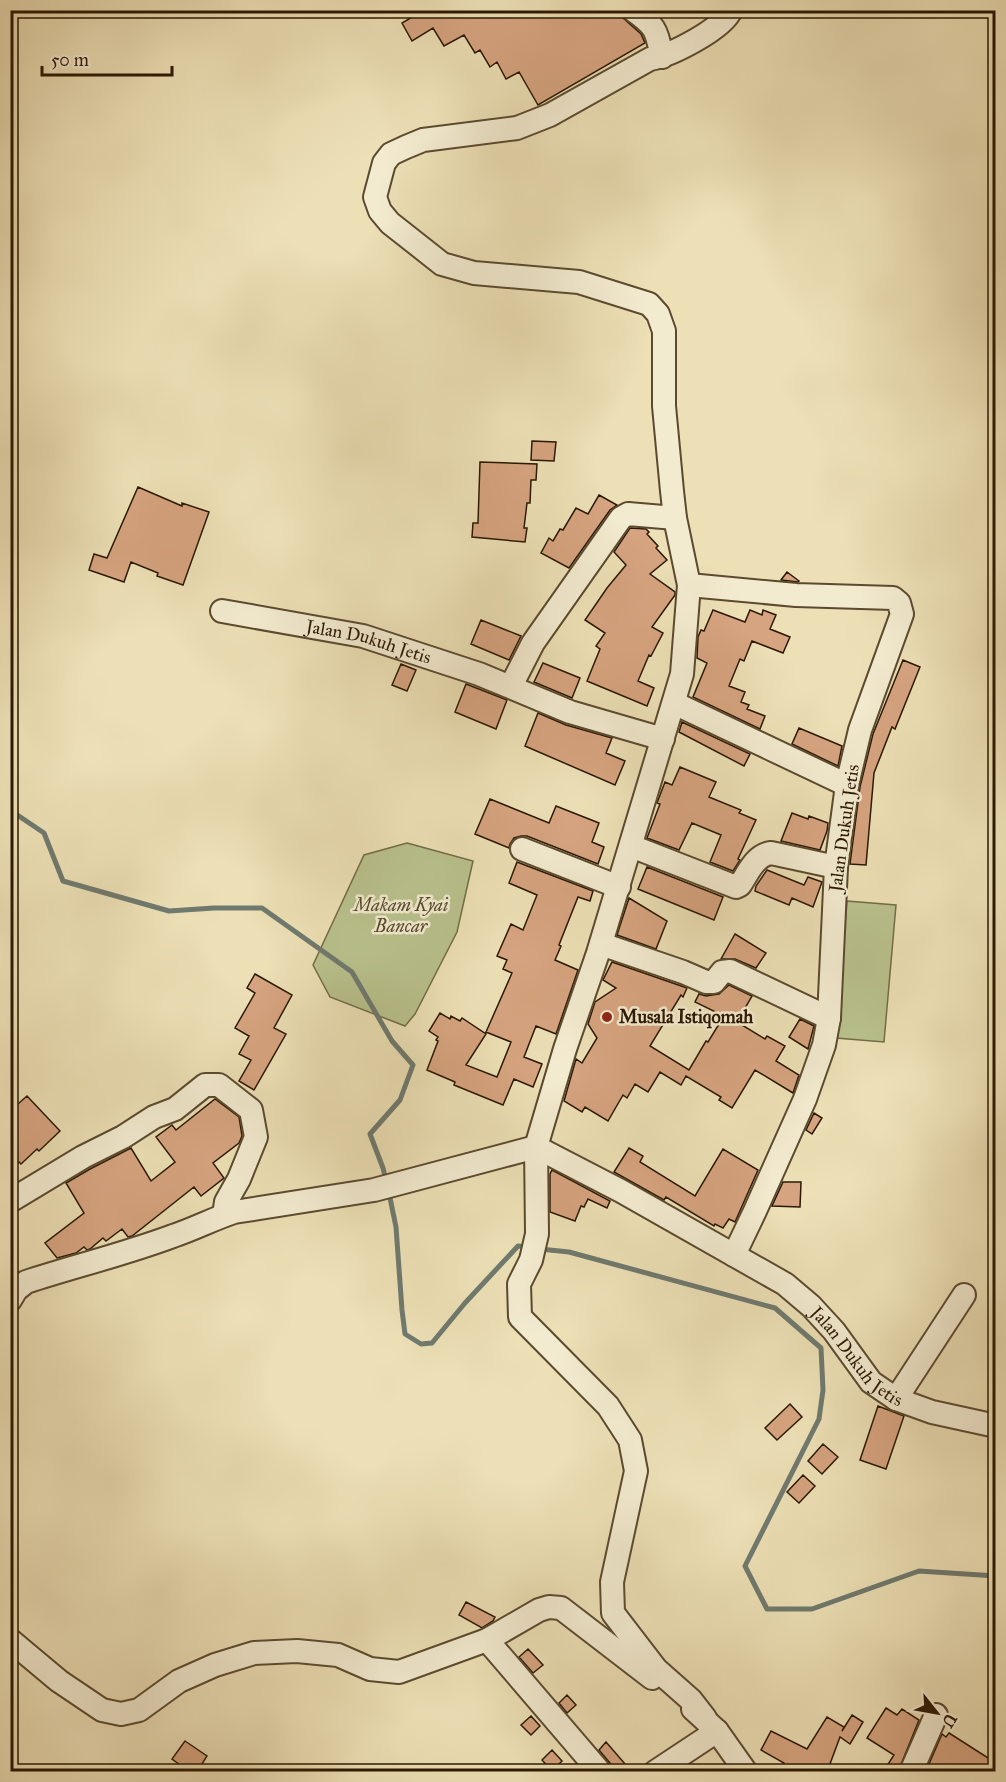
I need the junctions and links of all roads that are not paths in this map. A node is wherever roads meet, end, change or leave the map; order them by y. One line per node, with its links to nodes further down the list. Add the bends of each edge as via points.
1 (633, 10): 3 (street, via 656,31)
2 (731, 10): 3 (street, via 725,20)
3 (662, 57): 4 (street, via 650,59 550,115 517,128 423,140 391,154 384,164 375,197 390,223 442,264 474,273 579,282 650,304 664,331 664,406)
4 (675, 518): 5 (street); 7 (street, via 628,514 621,518 533,643)
5 (688, 585): 8 (street, via 682,674); 10 (street, Jalan Dukuh Jetis, via 796,595 893,598 899,603 902,614 860,730)
6 (222, 610): 7 (street, Jalan Dukuh Jetis, via 363,636)
7 (511, 686): 9 (street, Jalan Dukuh Jetis, via 570,712)
8 (674, 704): 9 (street); 10 (street)
9 (663, 739): 11 (street)
10 (847, 785): 13 (street, Jalan Dukuh Jetis)
11 (631, 846): 13 (street, via 736,887 764,854); 14 (street)
12 (522, 849): 14 (street)
13 (836, 867): 16 (street, Jalan Dukuh Jetis)
14 (619, 887): 15 (street)
15 (601, 944): 16 (street, via 706,982 714,982 722,972 730,970); 17 (street)
16 (829, 1018): 20 (street, Jalan Dukuh Jetis, via 805,1099)
17 (536, 1147): 19 (street, via 384,1188); 20 (street, Jalan Dukuh Jetis); 28 (street, via 537,1234 531,1260 519,1284 520,1317 608,1406 630,1440 636,1471 612,1582 613,1613 656,1669)
18 (10, 1201): 19 (street, via 83,1156 175,1109 205,1084 219,1085 251,1110 256,1137 226,1202)
19 (224, 1215): 22 (street, via 125,1253 26,1282)
20 (734, 1255): 23 (street, Jalan Dukuh Jetis, via 785,1284 811,1306 834,1330 871,1382)
21 (964, 1295): 23 (street)
22 (10, 1300)
23 (896, 1399): 24 (street, Jalan Dukuh Jetis, via 932,1412)
24 (996, 1426)
25 (10, 1640): 26 (street, via 102,1710 121,1714 139,1710 179,1681 254,1653 297,1651 338,1655 370,1669 399,1672)
26 (487, 1640): 28 (street, via 539,1610 561,1608); 29 (street)
27 (936, 1715): 32 (street)
28 (711, 1724): 30 (street); 31 (street)
29 (600, 1772)
30 (655, 1772)
31 (746, 1772)
32 (911, 1772)

